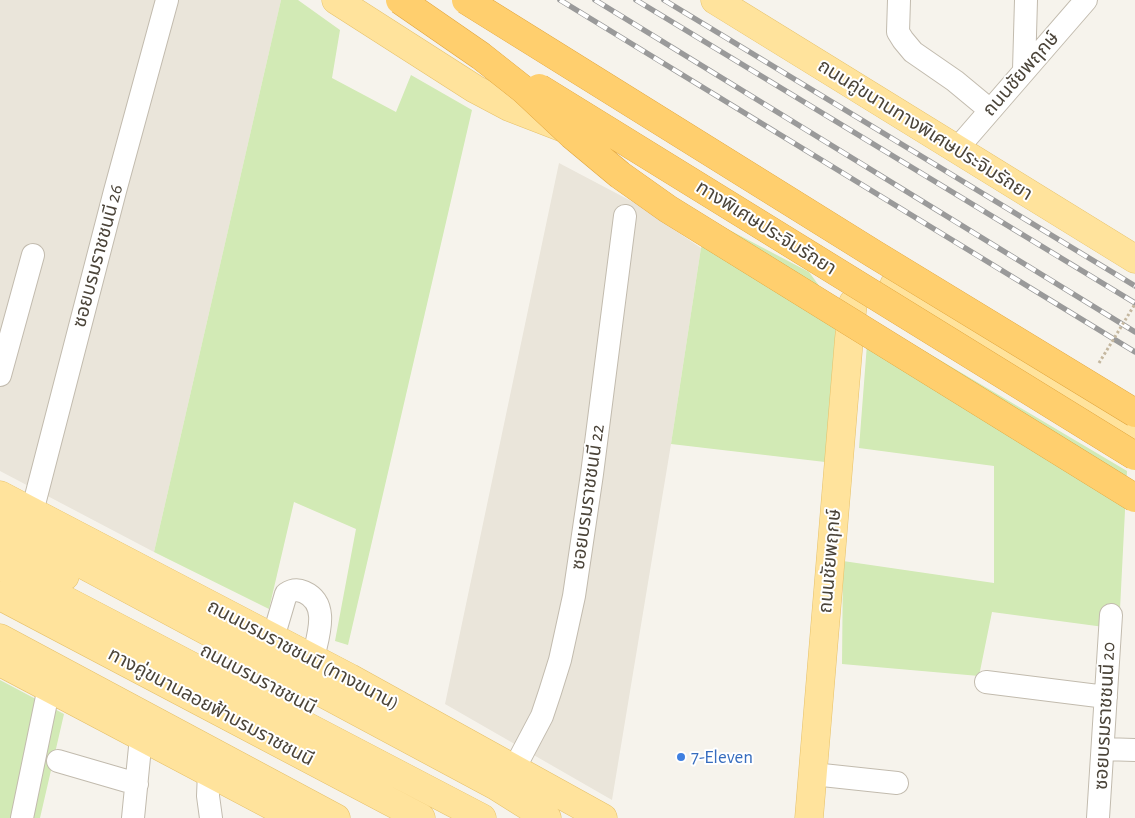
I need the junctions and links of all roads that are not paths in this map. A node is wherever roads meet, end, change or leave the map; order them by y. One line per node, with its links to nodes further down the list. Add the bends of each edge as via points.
1 (167, 0): 26 (street, ซอยบรมราชชนนี 26)
2 (336, 0): 16 (main road, via 475,89 509,107 657,170)
3 (396, 0): 23 (highway, ทางพิเศษประจิมรัถยา, bridge)
4 (400, 0): 25 (highway, bridge, via 481,56 620,175 668,209)
5 (466, 0): 20 (highway, ทางพิเศษประจิมรัถยา, bridge)
6 (716, 0): 12 (main road, ถนนคู่ขนานทางพิเศษประจิมรัถยา)
7 (897, 0): 11 (street, via 898,32 913,52)
8 (1026, 0): 10 (street)
9 (1086, 0): 10 (street, ถนนชัยพฤกษ์)
10 (1024, 70): 11 (street, ถนนชัยพฤกษ์)
11 (990, 110): 12 (street, ถนนชัยพฤกษ์)
12 (956, 150): 15 (main road, ถนนคู่ขนานทางพิเศษประจิมรัถยา)
13 (625, 216): 45 (street, ซอยบรมราชชนนี 22, via 574,596 560,660 542,716)
14 (34, 255): 19 (street)
15 (1135, 259)
16 (830, 272): 17 (main road, via 837,252 845,245 854,241 874,242 883,247 895,264 896,275); 18 (main road, via 837,291)
17 (890, 290): 18 (main road, via 880,301); 21 (main road); 22 (main road, via 926,322)
18 (853, 303): 47 (main road, ถนนชัยพฤกษ์)
19 (0, 375)
20 (1135, 413)
21 (1135, 431)
22 (1135, 448)
23 (1135, 456)
24 (0, 495): 26 (main road, ถนนบรมราชชนนี (ทางขนาน))
25 (1135, 498)
26 (32, 512): 34 (main road, ถนนบรมราชชนนี (ทางขนาน))
27 (0, 520): 60 (main road, via 496,786)
28 (0, 542): 59 (main road, ถนนบรมราชชนนี)
29 (0, 566): 37 (main road, ทางคู่ขนานลอยฟ้าบรมราชชนนี)
30 (0, 596): 37 (main road, ทางคู่ขนานลอยฟ้าบรมราชชนนี)
31 (0, 610): 56 (main road)
32 (1111, 615): 40 (street, ซอยบรมราชชนนี 20)
33 (0, 638): 55 (main road)
34 (273, 638): 35 (main road, ถนนบรมราชชนนี (ทางขนาน)); 35 (street, via 286,594 292,590 308,594 321,611)
35 (313, 659): 45 (main road, ถนนบรมราชชนนี (ทางขนาน))
36 (0, 662): 39 (main road)
37 (189, 680): 57 (main road, ทางคู่ขนานลอยฟ้าบรมราชชนนี); 58 (main road, ทางคู่ขนานลอยฟ้าบรมราชชนนี)
38 (986, 682): 40 (street)
39 (49, 687): 41 (main road); 51 (street)
40 (1106, 697): 42 (street, ซอยบรมราชชนนี 20)
41 (141, 737): 46 (main road); 49 (street)
42 (1103, 749): 43 (street); 63 (street, ซอยบรมราชชนนี 20)
43 (1135, 750)
44 (58, 761): 49 (street)
45 (514, 769): 61 (main road, ถนนบรมราชชนนี (ทางขนาน))
46 (209, 772): 50 (main road); 53 (street)
47 (813, 774): 48 (street); 62 (main road, ถนนชัยพฤกษ์)
48 (897, 783)
49 (137, 784): 52 (street)
50 (261, 810): 54 (main road)
51 (22, 818)
52 (133, 818)
53 (211, 818)
54 (295, 818)
55 (336, 818)
56 (393, 818)
57 (421, 818)
58 (482, 818)
59 (516, 818)
60 (547, 818)
61 (603, 818)
62 (809, 818)
63 (1098, 818)

